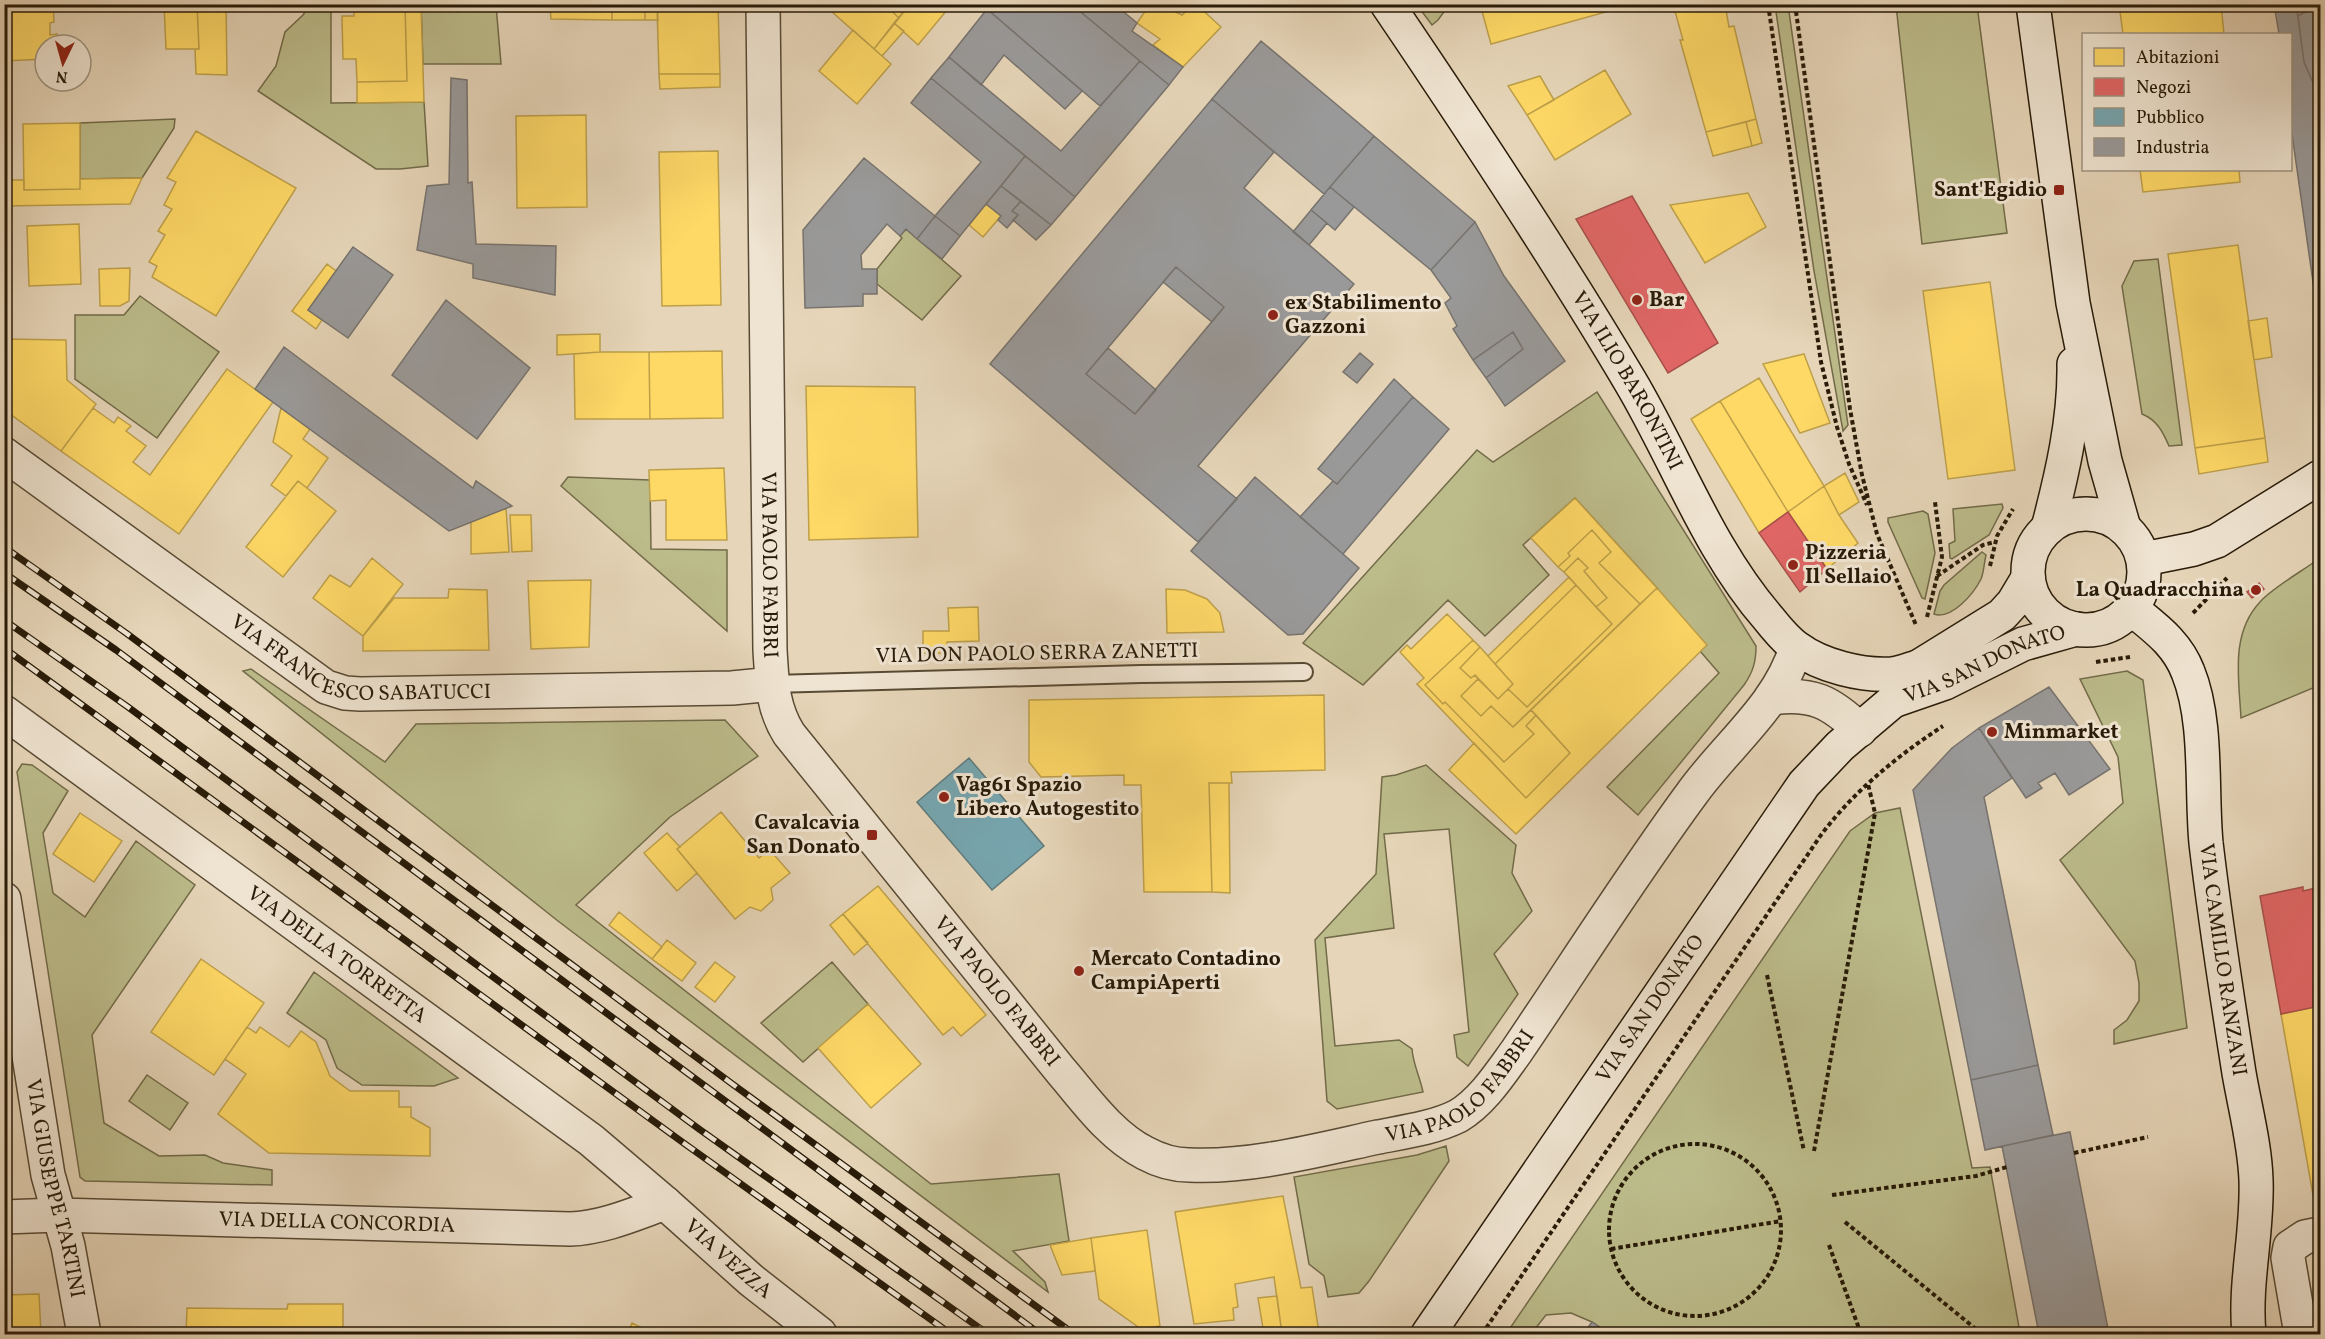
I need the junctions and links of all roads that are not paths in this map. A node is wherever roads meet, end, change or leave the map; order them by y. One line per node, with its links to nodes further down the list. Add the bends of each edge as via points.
1 (763, 4): 16 (street, VIA PAOLO FABBRI)
2 (1387, 4): 13 (street, VIA ILIO BARONTINI, via 1598,327 1738,579)
3 (2033, 4): 4 (street)
4 (2073, 303): 7 (street, via 2070,428); 8 (street, via 2105,461)
5 (4, 454): 16 (street, VIA FRANCESCO SABATUCCI, via 315,681 345,693 732,688)
6 (2320, 477): 9 (street, via 2217,541)
7 (2048, 528): 8 (street, via 2080,514 2103,516); 10 (street, via 2034,545)
8 (2124, 528): 9 (street)
9 (2144, 559): 11 (street, via 2141,594)
10 (2028, 578): 12 (street, via 2035,600 2048,616); 14 (street, VIA SAN DONATO, via 2002,615)
11 (2132, 609): 12 (street, via 2106,627); 29 (street, VIA CAMILLO RANZANI, via 2169,639 2179,653 2198,712 2206,843 2256,1176)
12 (2076, 629): 18 (street, VIA SAN DONATO, via 2023,644 1945,683)
13 (1796, 648): 14 (street, VIA ILIO BARONTINI, via 1836,666 1874,674); 17 (street, VIA PAOLO FABBRI)
14 (1918, 667): 18 (street, VIA SAN DONATO)
15 (1304, 672): 16 (lane, VIA DON PAOLO SERRA ZANETTI)
16 (772, 684): 17 (street, VIA PAOLO FABBRI, via 775,705 789,734 1090,1105 1123,1138 1145,1153 1186,1165 1246,1162 1320,1150 1413,1130 1459,1115 1474,1103 1516,1052 1692,793)
17 (1771, 698): 20 (street, via 1812,697 1845,716)
18 (1893, 702): 20 (street, VIA SAN DONATO)
19 (4, 712): 22 (street, VIA DELLA TORRETTA, via 591,1140)
20 (1860, 730): 28 (street, VIA SAN DONATO, via 1822,764 1784,812)
21 (4, 899): 23 (street, VIA GIUSEPPE TARTINI, via 48,1175)
22 (665, 1203): 23 (street, VIA DELLA CONCORDIA, via 610,1222 570,1229); 27 (street, VIA VEZZA)
23 (58, 1215): 24 (street, VIA DELLA CONCORDIA); 26 (street, VIA GIUSEPPE TARTINI, via 68,1246)
24 (4, 1216)
25 (2320, 1234): 30 (street, via 2305,1237 2290,1247 2288,1258)
26 (84, 1335)
27 (820, 1335)
28 (1428, 1335)
29 (2249, 1335)
30 (2301, 1335)

